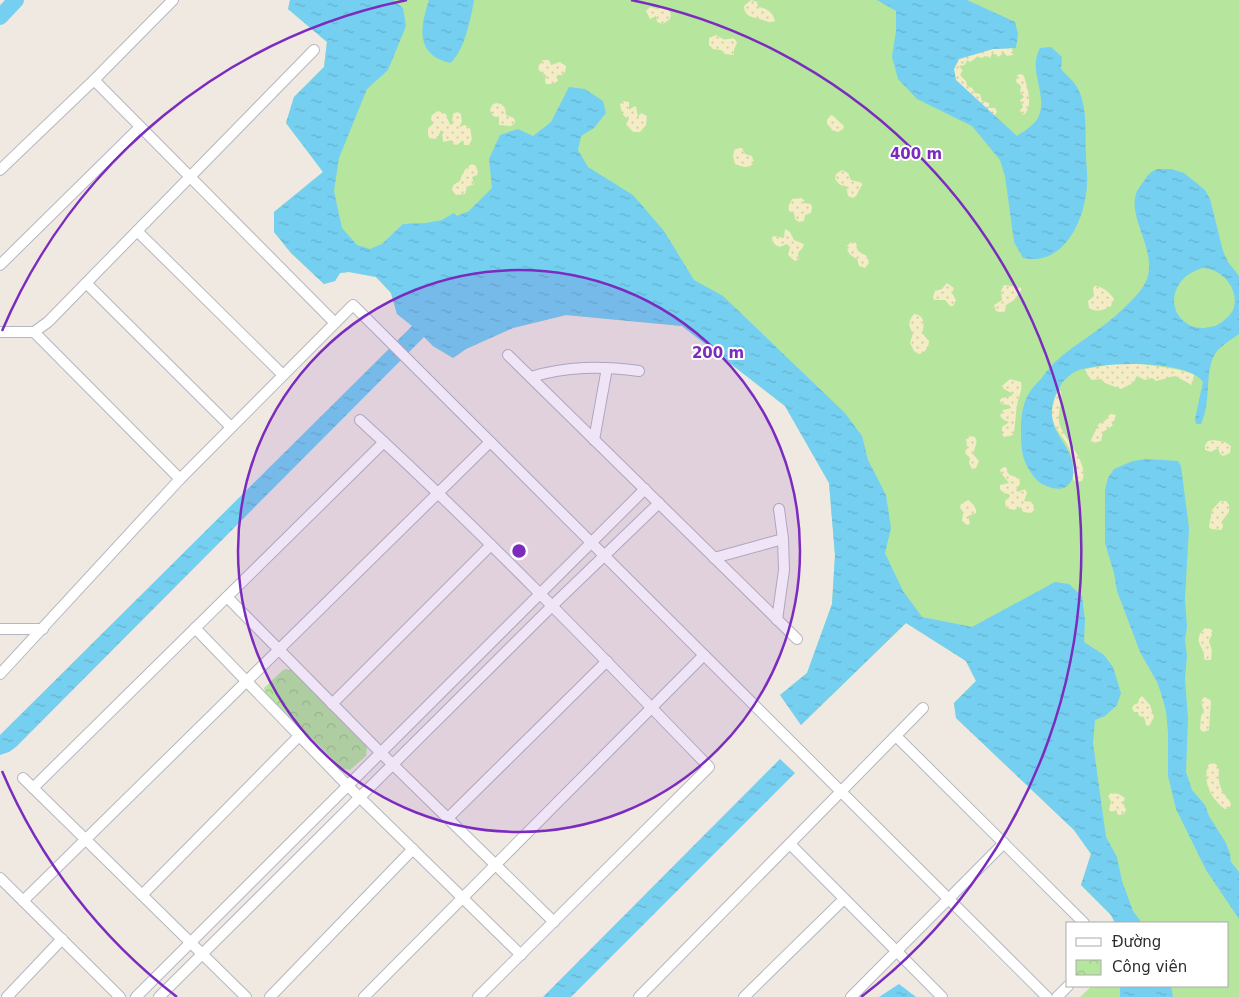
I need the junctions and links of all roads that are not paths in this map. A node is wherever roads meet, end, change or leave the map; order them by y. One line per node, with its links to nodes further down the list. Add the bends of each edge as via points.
1 (173, 0): 3 (street)
2 (314, 50): 6 (street)
3 (94, 80): 4 (street); 5 (street)
4 (140, 127): 6 (street); 8 (street)
5 (0, 170)
6 (190, 178): 7 (street); 10 (street)
7 (138, 231): 9 (street); 16 (street)
8 (0, 264)
9 (86, 283): 12 (street); 19 (street)
10 (336, 323): 16 (street); 22 (street, via 353,305)
11 (0, 332): 12 (street)
12 (34, 332): 23 (street)
13 (508, 355): 17 (street)
14 (607, 368): 15 (street); 17 (street, via 566,369); 20 (street)
15 (639, 371)
16 (283, 375): 19 (street)
17 (531, 377): 20 (street)
18 (360, 420): 21 (street)
19 (231, 427): 23 (street)
20 (594, 440): 24 (street)
21 (384, 442): 25 (street); 34 (street)
22 (490, 442): 25 (street); 29 (street)
23 (180, 479): 38 (street)
24 (645, 489): 26 (street); 29 (street)
25 (438, 492): 30 (street); 41 (street)
26 (659, 503): 31 (street); 32 (street)
27 (779, 509): 28 (street)
28 (783, 539): 32 (street); 36 (street, via 784,570)
29 (590, 542): 31 (street); 33 (street)
30 (490, 545): 33 (street); 46 (street)
31 (604, 556): 35 (street); 42 (street)
32 (714, 558): 36 (street)
33 (538, 594): 35 (street); 51 (street)
34 (227, 597): 37 (street); 41 (street)
35 (552, 606): 43 (street); 52 (street)
36 (777, 620): 40 (street)
37 (195, 628): 45 (street); 55 (street)
38 (43, 629): 39 (street); 44 (street)
39 (0, 630)
40 (797, 639)
41 (278, 649): 45 (street); 46 (street)
42 (704, 655): 47 (street); 56 (street)
43 (606, 661): 47 (street); 58 (street)
44 (0, 674)
45 (246, 681): 49 (street); 59 (street)
46 (332, 704): 51 (street)
47 (652, 707): 63 (street); 70 (street, via 709,767)
48 (923, 708): 50 (street)
49 (299, 736): 54 (street); 65 (street)
50 (896, 736): 56 (street); 60 (street)
51 (380, 752): 52 (street); 54 (street)
52 (393, 765): 57 (street); 58 (street)
53 (23, 778): 55 (street)
54 (347, 785): 57 (street); 73 (street)
55 (33, 788): 59 (street)
56 (841, 792): 61 (street); 68 (street)
57 (360, 798): 62 (street); 75 (street)
58 (448, 818): 63 (street)
59 (85, 839): 65 (street); 69 (street)
60 (1004, 843): 68 (street); 71 (street)
61 (790, 844): 67 (street); 87 (street)
62 (412, 849): 66 (street); 84 (street)
63 (495, 865): 66 (street); 70 (street)
64 (0, 878): 69 (street)
65 (142, 895): 73 (street)
66 (462, 898): 76 (street); 85 (street)
67 (844, 899): 74 (street); 88 (street)
68 (949, 899): 74 (street); 91 (street)
69 (23, 901): 72 (street)
70 (554, 922): 76 (street)
71 (1083, 922)
72 (62, 939): 79 (street); 80 (street)
73 (191, 942): 75 (street); 81 (street)
74 (896, 952): 89 (street); 90 (street)
75 (203, 954): 82 (street); 83 (street)
76 (521, 955): 86 (street)
77 (1067, 987): 92 (street)
78 (0, 992): 79 (street)
79 (6, 997)
80 (120, 997)
81 (136, 997)
82 (159, 997)
83 (246, 997)
84 (270, 997)
85 (364, 997)
86 (478, 997)
87 (639, 997)
88 (744, 997)
89 (851, 997)
90 (942, 997)
91 (1047, 997)
92 (1057, 997)

